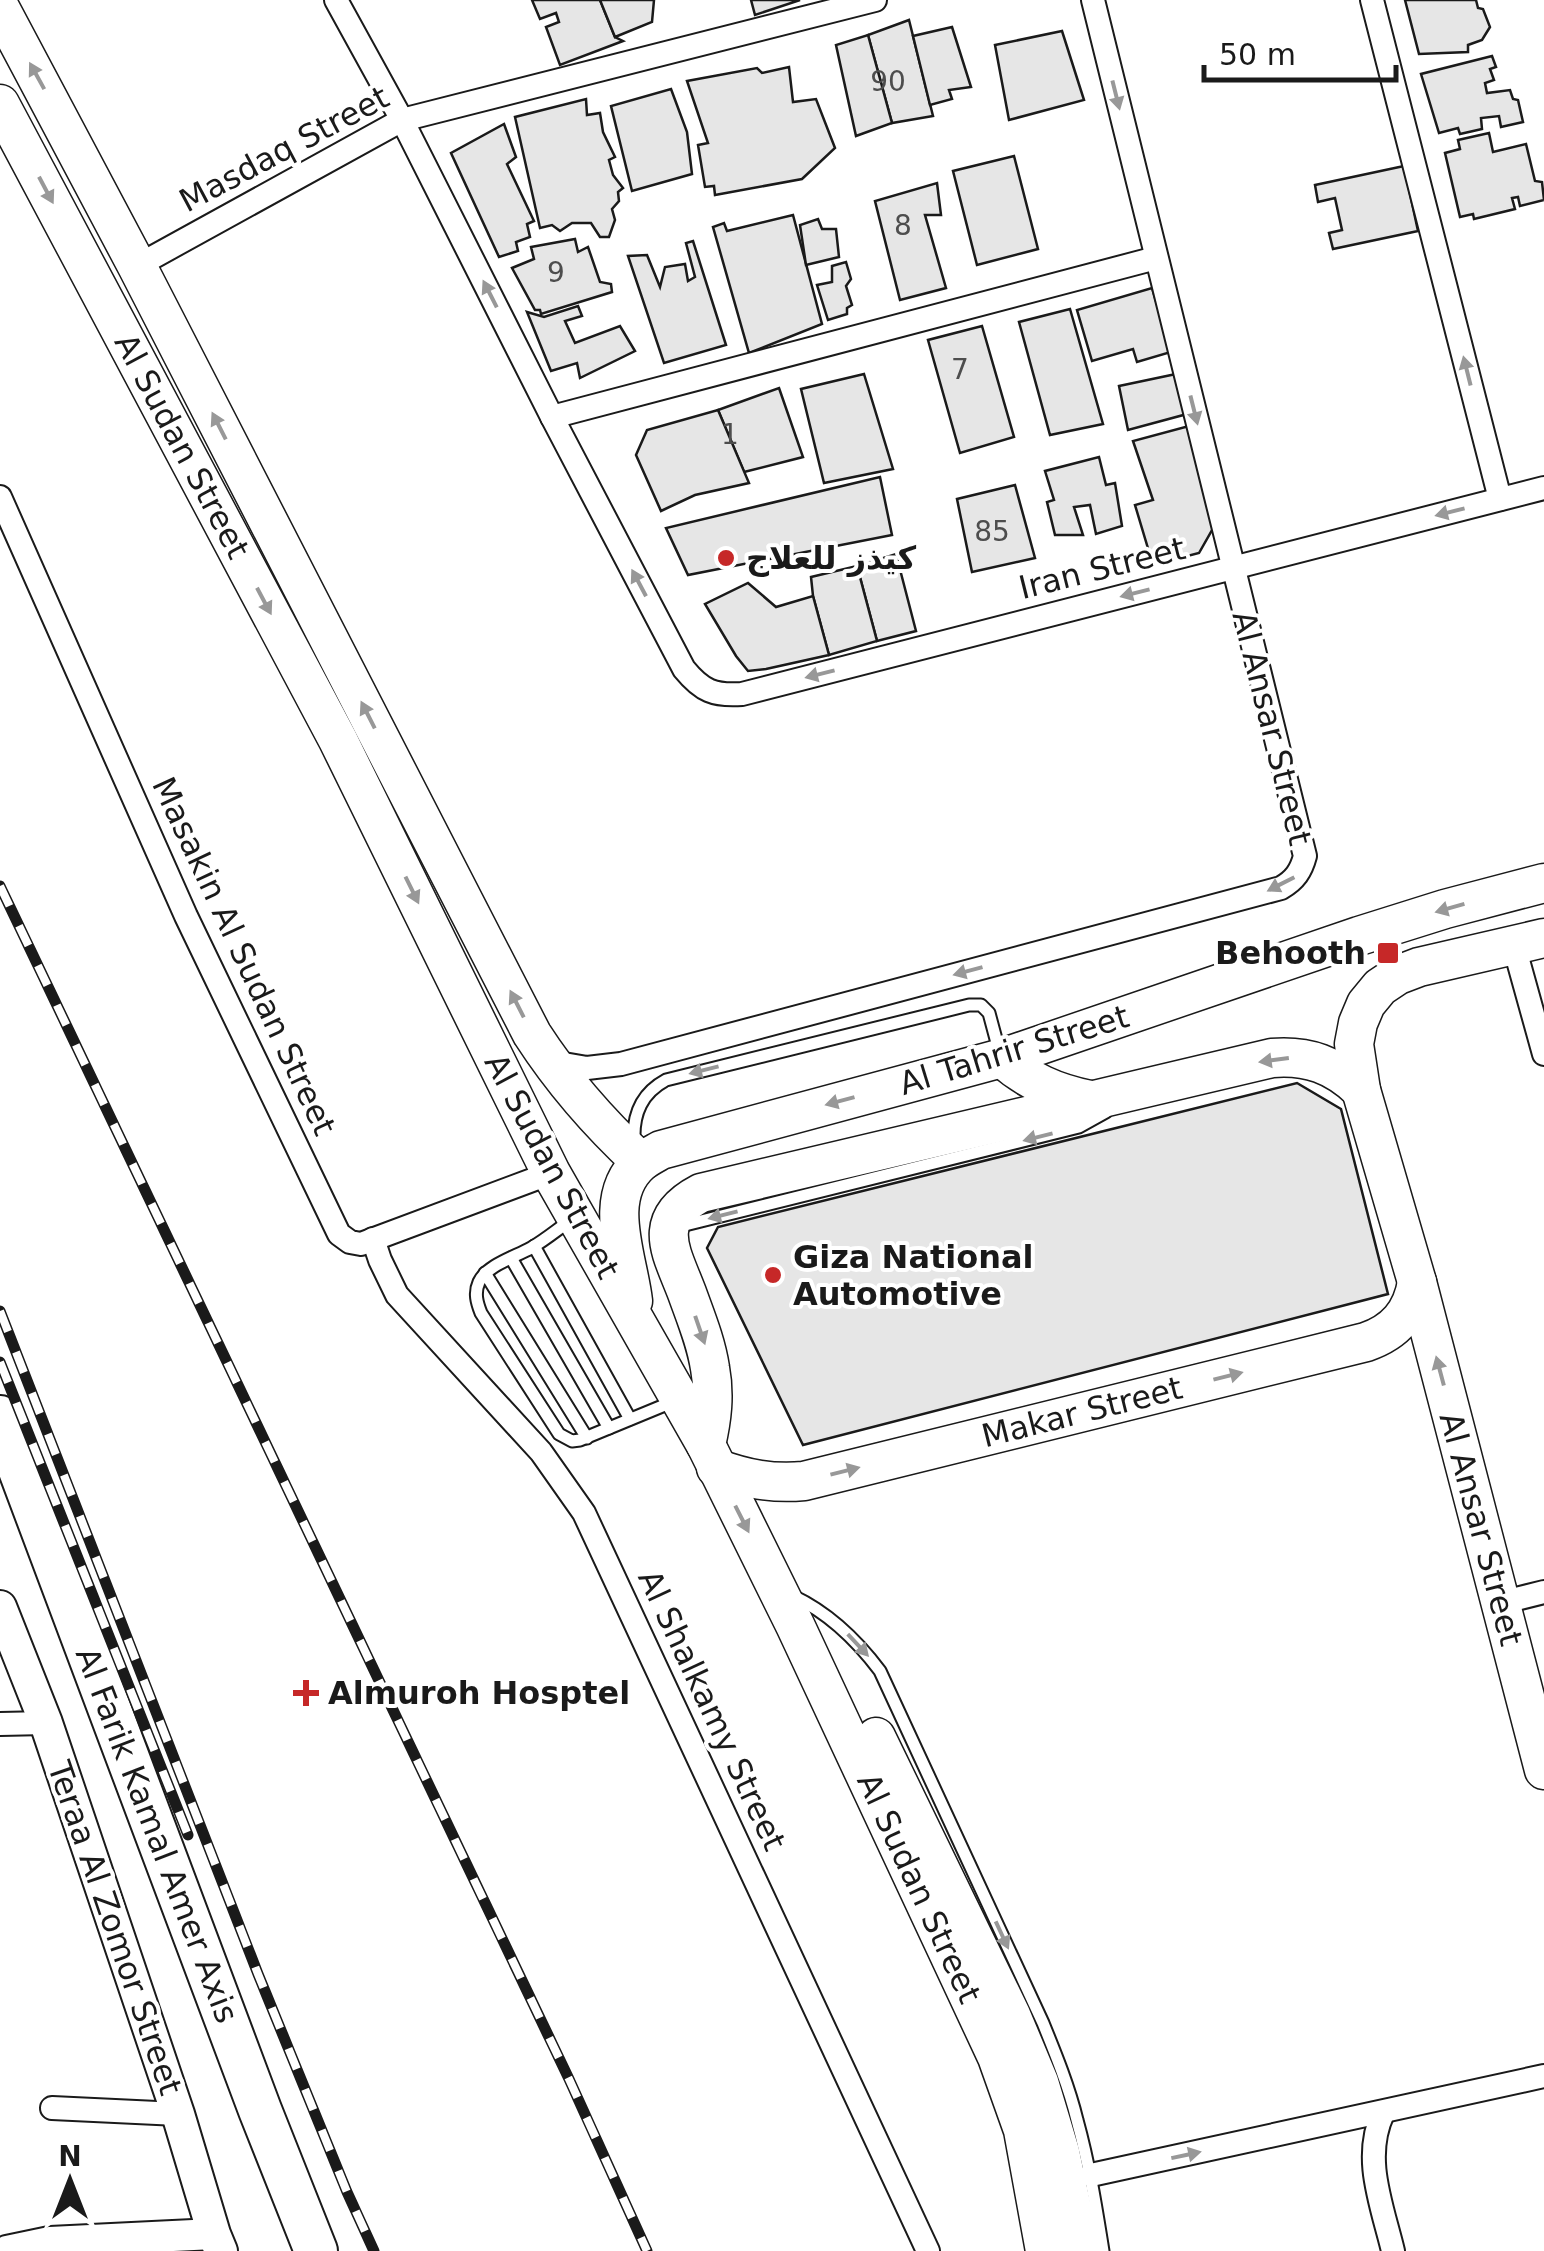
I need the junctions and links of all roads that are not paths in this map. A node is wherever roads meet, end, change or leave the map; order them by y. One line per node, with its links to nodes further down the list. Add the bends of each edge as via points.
1 (336, 0): 7 (street)
2 (875, 0): 7 (street, Masdaq Street)
3 (1093, 0): 8 (street, Al Ansar Street, one-way to 8)
4 (1372, 0): 13 (street, one-way to 4)
5 (0, 8): 9 (main road, Al Sudan Street, one-way to 5)
6 (0, 104): 25 (main road, Al Sudan Street, one-way to 25, via 338,740)
7 (402, 120): 9 (street, Masdaq Street); 10 (street, one-way to 7)
8 (1156, 258): 10 (street); 14 (street, Al Ansar Street, one-way to 14)
9 (137, 266): 21 (main road, Al Sudan Street, one-way to 9)
10 (552, 417): 14 (street, Iran Street, one-way to 10, via 742,694 709,692 684,669)
11 (1544, 488): 13 (street, Iran Street)
12 (0, 496): 27 (street, Masakin Al Sudan Street, via 186,916 339,1234 361,1244)
13 (1500, 500): 14 (street, Iran Street, one-way to 14)
14 (1232, 568): 21 (street, Al Ansar Street, one-way to 21, via 1305,856 1282,888 621,1064 587,1068)
15 (1544, 883): 16 (main road, Al Tahrir Street, one-way to 16)
16 (1359, 936): 18 (main road, via 1352,944 1358,963); 20 (main road, Al Tahrir Street)
17 (1529, 942): 18 (main road); 19 (street)
18 (1419, 967): 22 (main road, Al Ansar Street, via 1398,974 1366,1004 1354,1044)
19 (1544, 1054)
20 (1002, 1058): 23 (main road, via 1049,1089); 24 (main road, Al Tahrir Street, one-way to 24, via 679,1144); 24 (lane, one-way to 24, via 989,1013 975,1004 666,1080 652,1087 636,1112)
21 (549, 1061): 24 (main road, Al Sudan Street)
22 (1361, 1090): 23 (main road, Al Tahrir Street, one-way to 23, via 1321,1062 1288,1057); 32 (main road, Al Ansar Street)
23 (1107, 1097): 28 (main road, Al Tahrir Street, one-way to 28, via 975,1140 835,1174 701,1194 681,1207)
24 (641, 1162): 33 (main road, via 620,1198 619,1218)
25 (551, 1173): 26 (main road, Al Sudan Street); 27 (street)
26 (574, 1218): 29 (lane); 33 (main road, Al Sudan Street)
27 (373, 1239): 58 (street, Al Shalkamy Street, via 404,1304 542,1452 584,1513)
28 (670, 1241): 33 (main road, Al Tahrir Street, via 658,1288); 39 (main road, one-way to 39, via 710,1368)
29 (534, 1246): 30 (lane); 36 (lane)
30 (512, 1258): 31 (lane); 37 (lane)
31 (486, 1273): 38 (lane); 38 (lane, via 476,1292 481,1313 558,1434 572,1441)
32 (1417, 1282): 39 (main road, Makar Street, one-way to 32, via 757,1481 804,1481 1366,1342 1401,1320); 43 (main road, Al Ansar Street, one-way to 32)
33 (635, 1319): 34 (main road, Al Sudan Street)
34 (680, 1399): 36 (lane); 39 (main road, Al Sudan Street)
35 (0, 1417): 57 (highway, Al Farik Kamal Amer Axis)
36 (630, 1420): 37 (lane)
37 (610, 1428): 38 (lane)
38 (587, 1438)
39 (711, 1457): 41 (main road, Al Sudan Street, one-way to 41)
40 (0, 1487): 56 (highway, Al Farik Kamal Amer Axis)
41 (778, 1590): 45 (main road, Al Sudan Street); 53 (lane, one-way to 53, via 828,1616 880,1671 1043,2024)
42 (1544, 1592): 43 (street)
43 (1500, 1603): 48 (main road, Al Ansar Street)
44 (0, 1607): 46 (main road, Teraa Al Zomor Street)
45 (795, 1625): 59 (main road, Al Sudan Street, via 1004,2075 1023,2130); 60 (main road, via 842,1665 1017,2028 1052,2123)
46 (46, 1723): 47 (street); 52 (main road, Teraa Al Zomor Street)
47 (0, 1724)
48 (1544, 1770)
49 (1544, 2076): 51 (street)
50 (52, 2108): 52 (street)
51 (1383, 2112): 53 (street, one-way to 51); 62 (street, via 1372,2156)
52 (178, 2114): 54 (main road, Teraa Al Zomor Street)
53 (1091, 2175): 61 (lane)
54 (218, 2243): 55 (street, via 50,2242)
55 (7, 2251)
56 (285, 2251)
57 (316, 2251)
58 (928, 2251)
59 (1046, 2251)
60 (1081, 2251)
61 (1102, 2251)
62 (1393, 2251)

